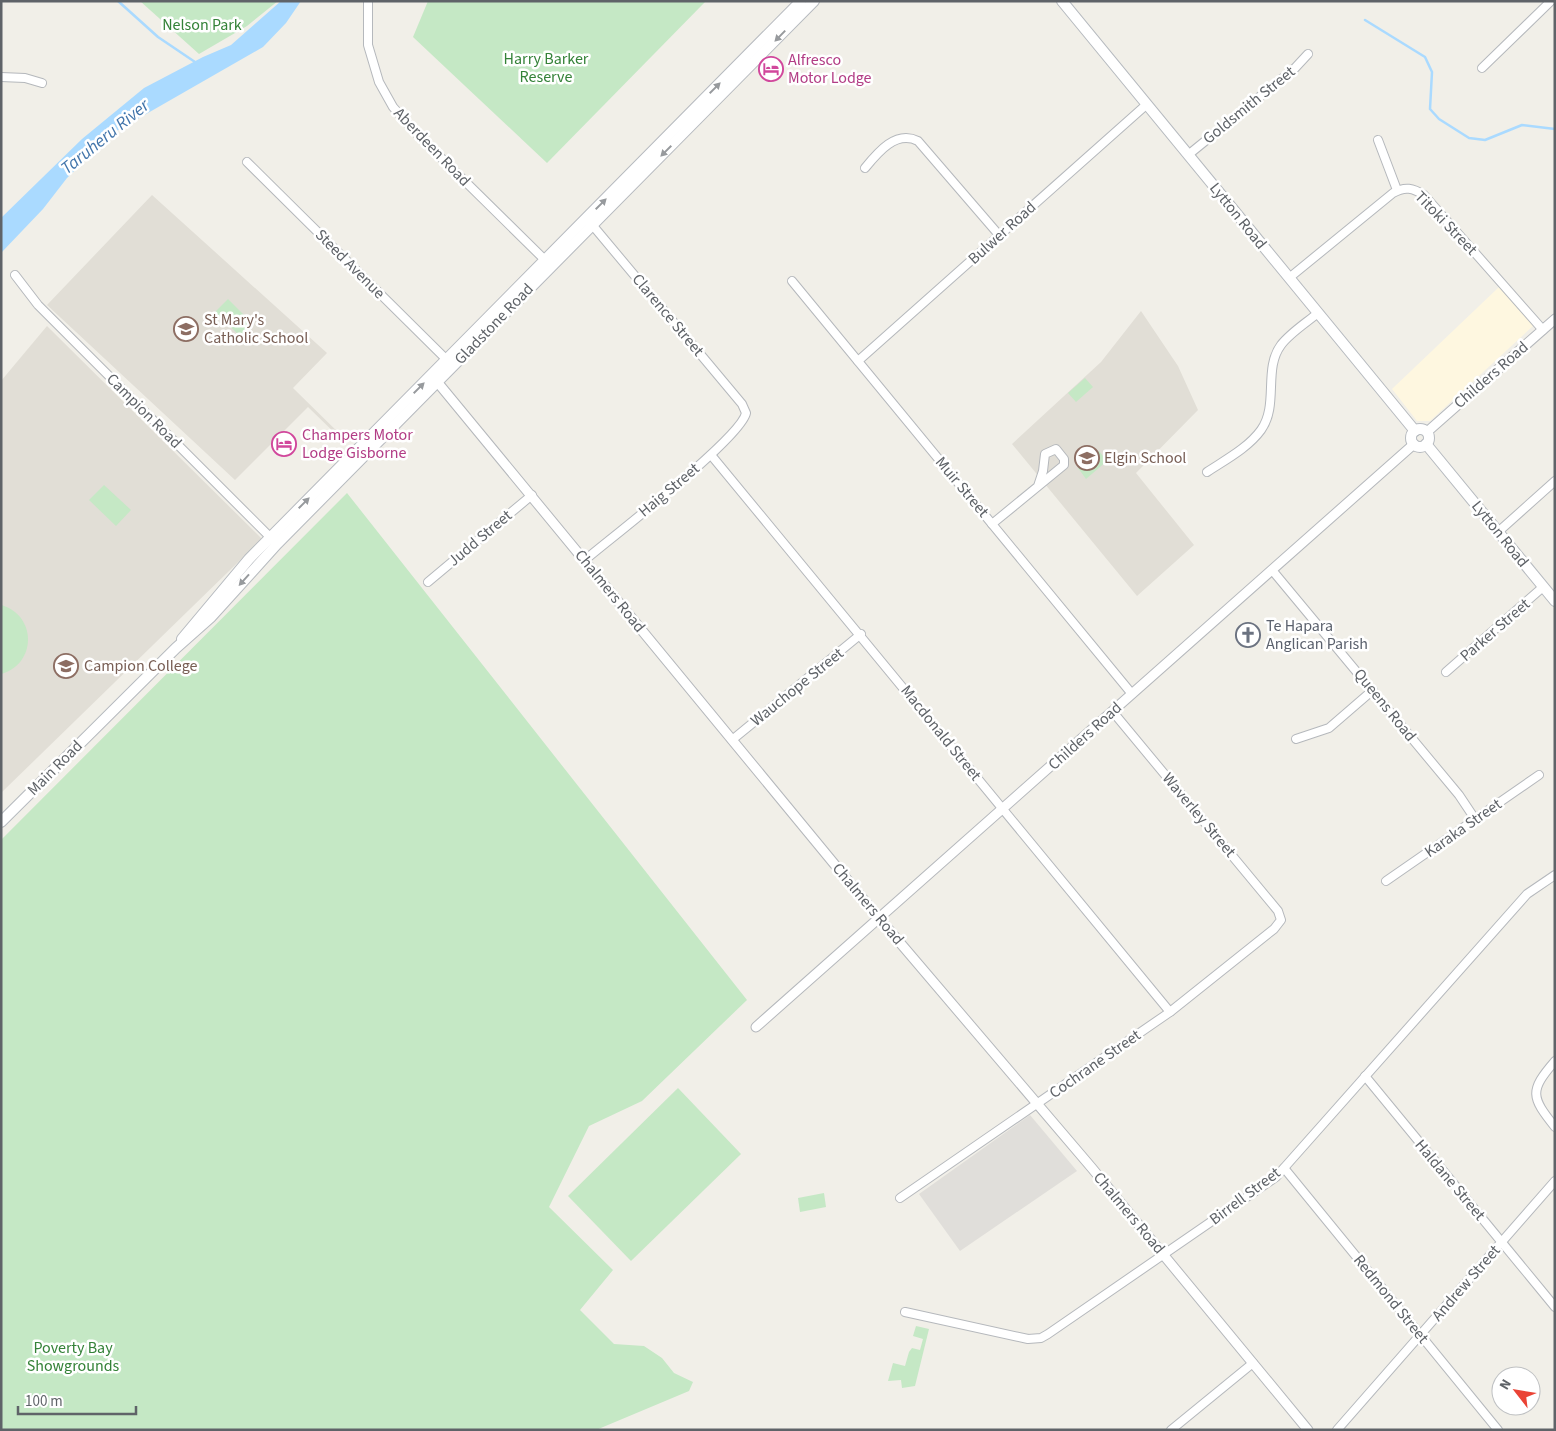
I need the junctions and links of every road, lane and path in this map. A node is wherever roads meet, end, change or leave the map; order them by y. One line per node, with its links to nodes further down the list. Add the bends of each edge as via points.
1 (368, 1): 18 (street, Aberdeen Road, via 368,45 378,82 392,107)
2 (801, 1): 16 (main road, Gladstone Road, one-way to 2)
3 (814, 1): 16 (main road, Gladstone Road, one-way to 16)
4 (1062, 1): 10 (main road, Lytton Road)
5 (1551, 1): 7 (street)
6 (1308, 54): 12 (street, Goldsmith Street, via 1296,68)
7 (1482, 68)
8 (1, 77): 9 (street, via 26,78)
9 (42, 83)
10 (1146, 105): 12 (main road, Lytton Road); 17 (street, Bulwer Road)
11 (1378, 140): 15 (street)
12 (1188, 155): 20 (main road, Lytton Road)
13 (247, 162): 26 (street, Steed Avenue)
14 (865, 168): 17 (street, via 875,155 895,140 903,137 918,141)
15 (1398, 190): 20 (street, Titoki Street); 24 (street, Titoki Street, via 1412,188 1424,195)
16 (589, 222): 18 (main road, Gladstone Road); 28 (street, Clarence Street, via 742,404)
17 (999, 236): 25 (street, Bulwer Road)
18 (548, 263): 26 (main road, Gladstone Road)
19 (15, 275): 40 (street, Campion Road, via 38,305)
20 (1289, 278): 22 (main road, Lytton Road)
21 (792, 281): 25 (street, Muir Street)
22 (1318, 313): 29 (main road, Lytton Road); 34 (street, via 1277,352 1269,411 1261,430)
23 (1555, 319): 24 (street, Childers Road)
24 (1543, 330): 30 (street, Childers Road)
25 (858, 361): 38 (street, Muir Street)
26 (450, 362): 27 (main road, Gladstone Road)
27 (434, 378): 37 (street, Chalmers Road); 40 (main road, Gladstone Road)
28 (746, 413): 33 (street, Haig Street, via 737,428)
29 (1415, 431): 30 (main road, via 1423,429); 31 (main road, via 1411,439)
30 (1427, 432): 32 (main road, via 1430,438)
31 (1414, 444): 32 (main road, via 1419,447); 42 (street, Childers Road)
32 (1426, 444): 39 (main road, Lytton Road)
33 (711, 455): 41 (street, Haig Street); 46 (street, Macdonald Street)
34 (1207, 472)
35 (1555, 481): 39 (street)
36 (1038, 486): 36 (street, via 1045,454 1056,449 1064,458 1064,465); 38 (street)
37 (532, 495): 41 (street, Chalmers Road); 43 (street, Judd Street)
38 (992, 524): 49 (street, Muir Street)
39 (1498, 532): 44 (main road, Lytton Road)
40 (273, 541): 51 (main road, Gladstone Road, via 189,629 176,648)
41 (585, 560): 53 (street, Chalmers Road)
42 (1272, 570): 48 (street, Queens Road); 49 (street, Childers Road)
43 (428, 582)
44 (1543, 587): 45 (main road, Lytton Road); 47 (street, Parker Street)
45 (1555, 601)
46 (861, 634): 53 (street, Wauchope Street); 55 (street, Macdonald Street)
47 (1446, 672)
48 (1373, 690): 52 (street, via 1329,728); 56 (street, Queens Road)
49 (1132, 694): 50 (street, Childers Road)
50 (1113, 712): 55 (street, Childers Road); 61 (street, Waverley Street, via 1278,911)
51 (110, 714): 57 (main road, Main Road)
52 (1296, 739)
53 (732, 740): 60 (street, Chalmers Road)
54 (1539, 775): 56 (street, Karaka Street)
55 (1002, 809): 60 (street, Childers Road); 62 (street, Macdonald Street)
56 (1475, 819): 59 (street, Karaka Street)
57 (1, 822)
58 (1555, 875): 65 (street, Birrell Street, via 1527,894)
59 (1386, 881)
60 (880, 919): 63 (street, Childers Road); 66 (street, Chalmers Road)
61 (1281, 920): 62 (street, Cochrane Street)
62 (1170, 1012): 66 (street, Cochrane Street)
63 (756, 1027)
64 (1555, 1061): 67 (street, via 1538,1081 1536,1095 1537,1104)
65 (1365, 1076): 68 (street, Birrell Street); 71 (street, Haldane Street)
66 (1037, 1104): 70 (street, Cochrane Street); 72 (street, Chalmers Road)
67 (1555, 1127)
68 (1284, 1168): 72 (street, Birrell Street, via 1267,1184); 75 (street, Redmond Street)
69 (1555, 1181): 71 (street, Andrew Street)
70 (900, 1198)
71 (1502, 1242): 73 (street, Haldane Street); 75 (street, Andrew Street)
72 (1164, 1254): 74 (street, Birrell Street, via 1035,1340); 76 (street, Chalmers Road)
73 (1555, 1306)
74 (906, 1312)
75 (1420, 1335): 79 (street, Andrew Street); 80 (street, Redmond Street)
76 (1253, 1363): 77 (street); 78 (street, Chalmers Road)
77 (1171, 1430)
78 (1308, 1430)
79 (1337, 1430)
80 (1498, 1430)

